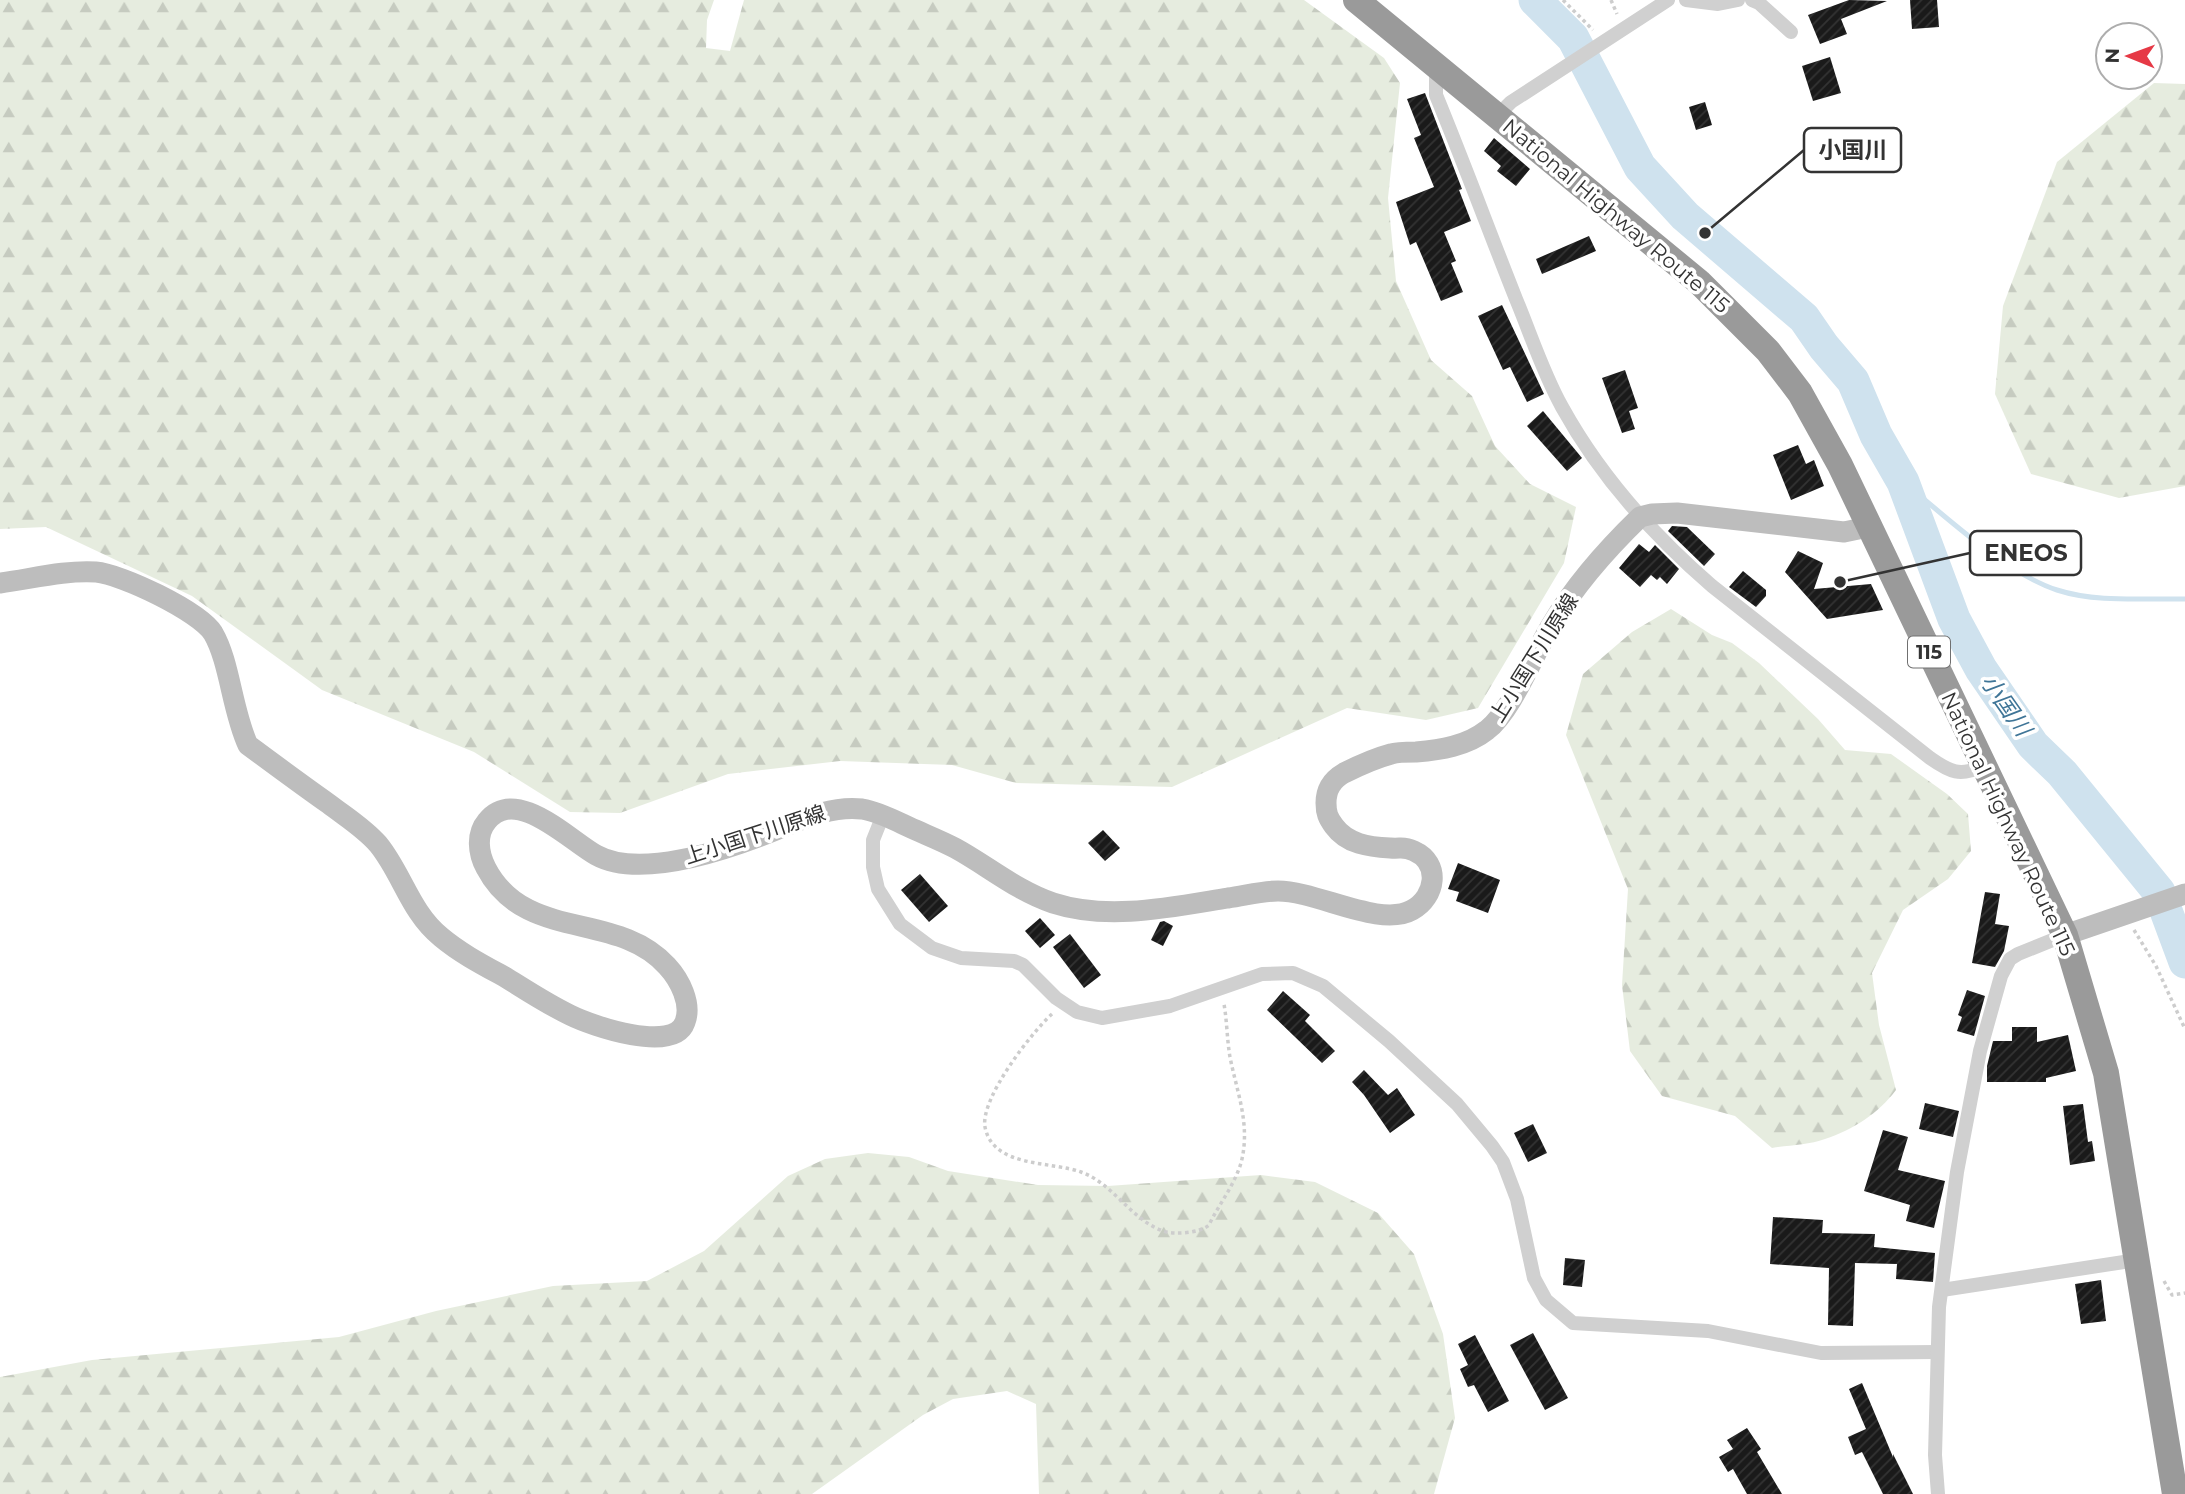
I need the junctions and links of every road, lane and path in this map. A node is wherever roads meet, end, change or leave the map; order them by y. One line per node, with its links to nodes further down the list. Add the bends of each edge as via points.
1 (1356, 0): 9 (highway, National Highway Route 115 / 115)
2 (1563, 0): 8 (path)
3 (1668, 0): 8 (street)
4 (1686, 0): 5 (street, via 1718,4)
5 (1738, 0)
6 (1752, 0): 7 (street)
7 (1791, 32)
8 (1603, 43): 10 (street, via 1511,102)
9 (1440, 70): 10 (highway, National Highway Route 115 / 115); 11 (street, via 1436,95 1551,386 1616,489)
10 (1497, 116): 12 (highway, National Highway Route 115 / 115, via 1699,282 1768,351 1800,394)
11 (1640, 517): 12 (main road, via 1676,513 1844,532); 14 (street, via 1712,586 1930,758 1951,772); 15 (main road, 上小国下川原線, via 1557,616 1511,702 1491,728 1469,741 1438,750 1393,753 1333,780 1325,797 1328,816 1338,832 1356,844 1408,848 1431,864 1434,877 1428,894 1410,911 1372,914 1311,895 1277,891 1146,910 1077,909 1019,888 954,847)
12 (1868, 527): 14 (highway, National Highway Route 115 / 115)
13 (0, 583): 15 (main road, 上小国下川原線, via 97,572 154,593 199,617 221,654 248,745 382,848 419,915 440,937 574,1018 626,1034 666,1038 679,1033 688,1019 686,1000 674,972 651,949 623,936 529,912 504,895 479,852 482,826 493,814 518,809 539,816 601,858 623,864 667,862 743,843 839,808)
14 (1983, 766): 18 (highway, National Highway Route 115 / 115)
15 (883, 815): 20 (street, via 873,840 873,867 878,889 900,924 932,948 961,958 1023,965)
16 (2183, 895): 17 (main road)
17 (2126, 913): 18 (main road); 21 (path)
18 (2065, 935): 22 (highway, National Highway Route 115 / 115, via 2106,1073); 23 (street, via 2010,959 2001,976 1967,1115)
19 (1222, 988): 20 (street, via 1170,1006 1102,1018); 20 (path, via 1230,1059 1242,1100 1244,1151 1232,1186 1209,1225 1186,1232 1166,1233 1147,1224 1084,1173 1005,1154 986,1130 984,1113 1015,1058); 24 (street, via 1262,974 1293,973 1310,979 1389,1041 1457,1104 1503,1162 1540,1291 1573,1323 1707,1331 1821,1353)
20 (1063, 1003)
21 (2185, 1029)
22 (2137, 1260): 23 (street); 26 (highway, National Highway Route 115 / 115)
23 (1942, 1290): 24 (street)
24 (1937, 1352): 25 (street)
25 (1938, 1494)
26 (2175, 1494)

